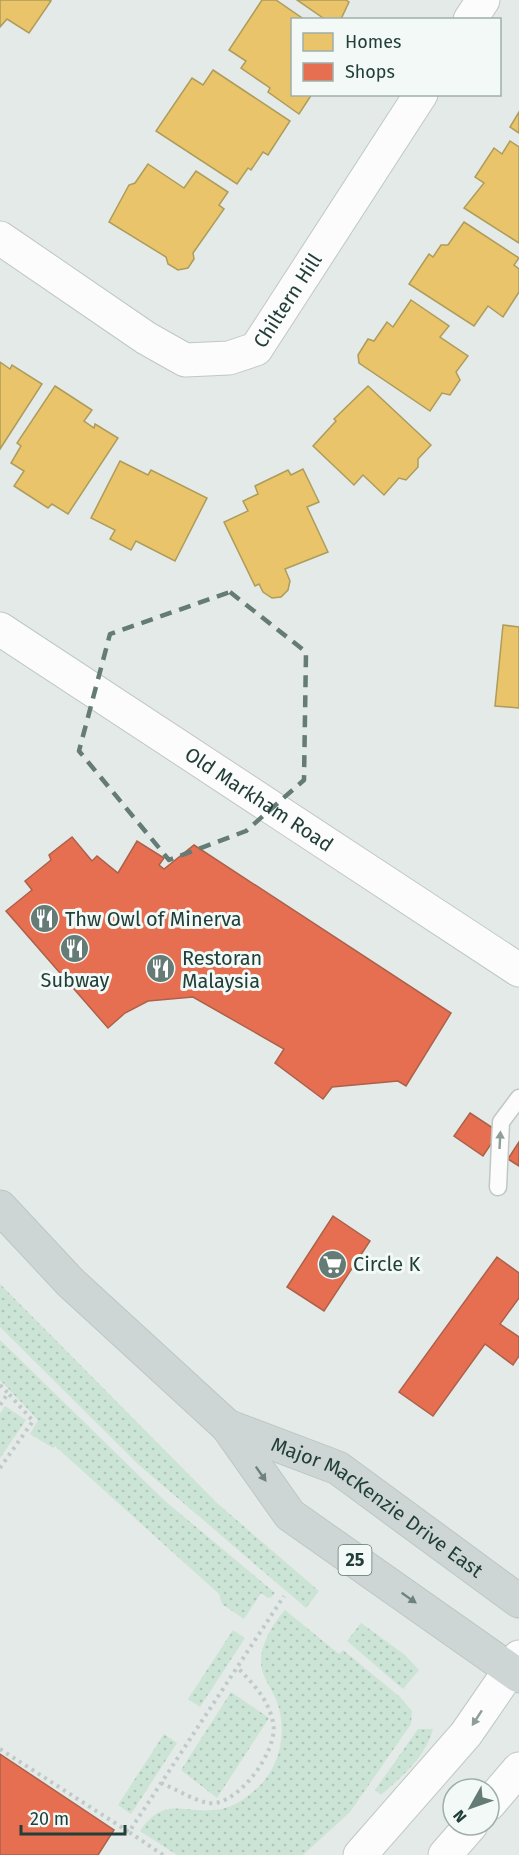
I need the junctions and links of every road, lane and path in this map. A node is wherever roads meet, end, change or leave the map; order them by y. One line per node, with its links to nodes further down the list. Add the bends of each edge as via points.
1 (483, 0): 2 (street)
2 (471, 18)
3 (420, 96): 4 (street, Chiltern Hill, via 256,349 229,357 184,360)
4 (0, 238)
5 (0, 628): 6 (street, Old Markham Road)
6 (519, 970)
7 (519, 1098): 8 (lane, one-way to 7, via 501,1122)
8 (498, 1187)
9 (0, 1207): 13 (main road, Major MacKenzie Drive East / 25, via 70,1282)
10 (0, 1385): 11 (path)
11 (8, 1393): 12 (path); 14 (path, via 33,1420)
12 (0, 1405)
13 (227, 1426): 16 (main road, Major MacKenzie Drive East / 25, via 338,1468); 17 (main road, Major MacKenzie Drive East / 25, one-way to 17, via 290,1515)
14 (0, 1468)
15 (284, 1596): 18 (path)
16 (519, 1601)
17 (516, 1668): 26 (street, one-way to 26, via 466,1734)
18 (238, 1669): 21 (path); 21 (path, via 263,1695 274,1724 262,1764 221,1802 208,1803)
19 (0, 1749): 23 (path)
20 (519, 1769): 22 (street)
21 (161, 1783): 23 (path)
22 (501, 1790)
23 (129, 1832): 25 (path)
24 (461, 1837): 27 (street)
25 (164, 1855)
26 (360, 1855)
27 (445, 1855)

